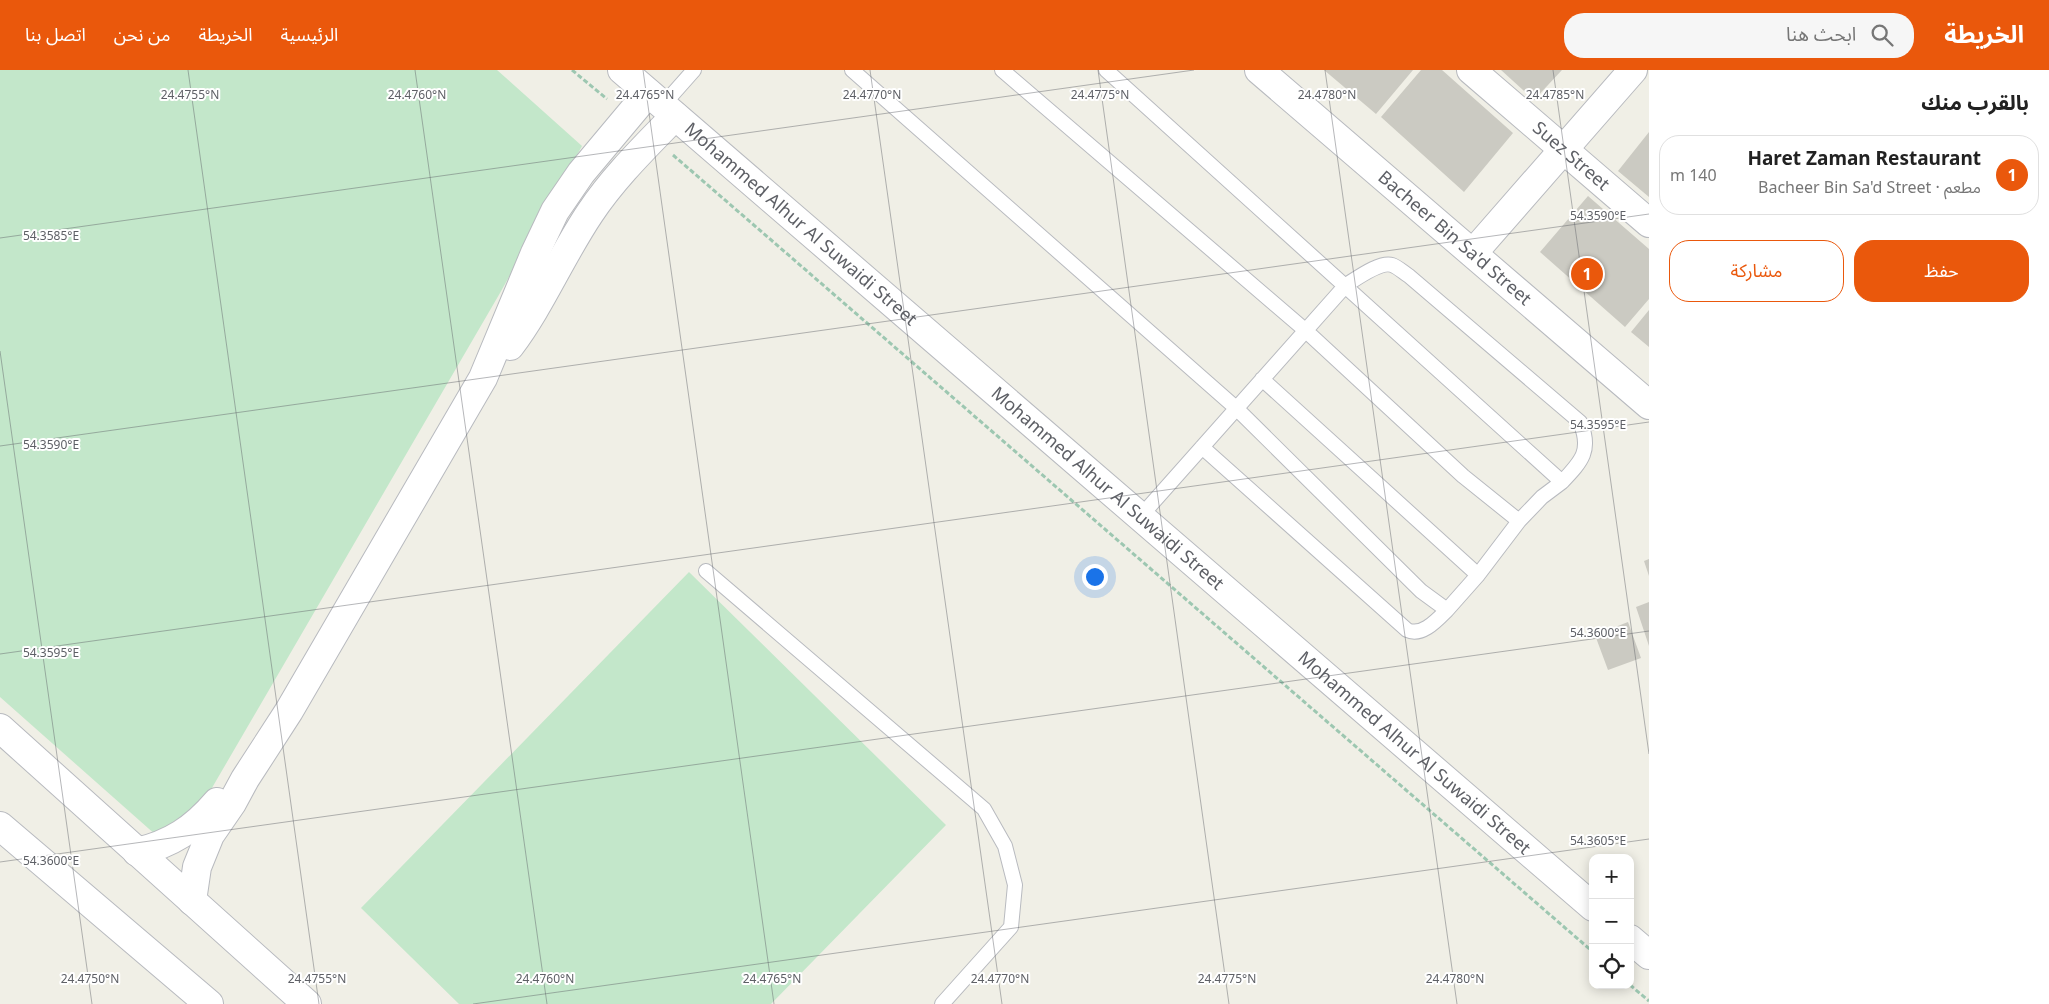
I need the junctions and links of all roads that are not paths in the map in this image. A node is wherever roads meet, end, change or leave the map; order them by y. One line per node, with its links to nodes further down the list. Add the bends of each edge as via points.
1 (622, 70): 9 (street, Mohammed Alhur Al Suwaidi Street)
2 (694, 70): 9 (lane)
3 (852, 70): 20 (lane)
4 (1002, 70): 16 (lane)
5 (1106, 70): 15 (lane)
6 (1259, 70): 14 (street, Bacheer Bin Sa'd Street)
7 (1471, 70): 10 (street, Suez Street)
8 (1633, 70): 10 (street)
9 (662, 105): 11 (street, via 628,117); 12 (street, via 654,138); 23 (street, Mohammed Alhur Al Suwaidi Street)
10 (1564, 149): 13 (street, Suez Street); 14 (street)
11 (581, 173): 12 (street); 17 (street, via 555,211)
12 (604, 193): 17 (street, via 527,322)
13 (1649, 223)
14 (1473, 253): 19 (street, Bacheer Bin Sa'd Street)
15 (1346, 285): 16 (lane); 22 (lane); 22 (lane, via 1372,270 1391,265 1409,276 1580,422 1586,436 1586,448 1579,464)
16 (1306, 330): 18 (lane); 24 (lane, via 1463,476)
17 (483, 378): 29 (street, via 289,711)
18 (1262, 378): 20 (lane); 26 (lane)
19 (1649, 405)
20 (1236, 408): 21 (lane); 27 (lane, via 1421,591)
21 (1202, 447): 23 (lane); 27 (lane, via 1407,630 1418,632)
22 (1562, 482): 24 (lane)
23 (1140, 517): 33 (street, Mohammed Alhur Al Suwaidi Street)
24 (1519, 521): 26 (lane)
25 (706, 571): 38 (lane, via 984,809 1005,846 1015,884 1011,927)
26 (1478, 576): 27 (lane)
27 (1447, 610)
28 (0, 728): 31 (street)
29 (245, 779): 31 (street, via 218,800 191,829 159,846); 32 (street, via 202,850)
30 (0, 826): 36 (street)
31 (137, 852): 32 (street)
32 (192, 901): 37 (street)
33 (1589, 904)
34 (1634, 942): 35 (street)
35 (1649, 955)
36 (209, 1004)
37 (307, 1004)
38 (942, 1004)

